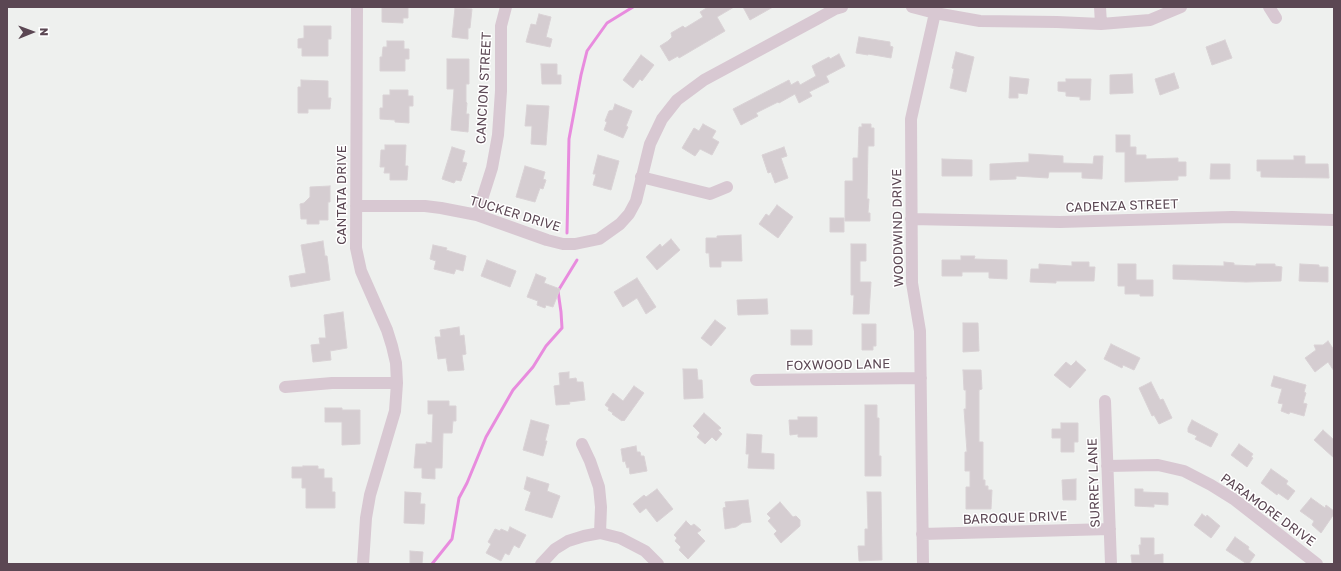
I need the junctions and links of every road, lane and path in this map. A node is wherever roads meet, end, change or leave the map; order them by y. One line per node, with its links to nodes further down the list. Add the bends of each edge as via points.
1 (357, 7): 13 (street, CANTATA DRIVE)
2 (506, 7): 14 (street, CANCION STREET, via 501,26 498,135 492,168)
3 (842, 7): 11 (street, TUCKER DRIVE, via 704,80 678,100 662,119 650,144)
4 (912, 7): 8 (street)
5 (1100, 7): 10 (street)
6 (1181, 7): 10 (street, via 1150,20)
7 (1269, 7): 9 (street)
8 (935, 13): 10 (street, via 980,22); 15 (street, WOODWIND DRIVE, via 911,119)
9 (1276, 18)
10 (1101, 24)
11 (641, 177): 12 (street, via 710,194); 14 (street, TUCKER DRIVE, via 636,201 629,214 599,239 587,243 563,244 547,240)
12 (727, 187)
13 (356, 206): 14 (street, TUCKER DRIVE, via 425,206); 19 (street, CANTATA DRIVE, via 356,248 361,271 387,330 396,364)
14 (476, 215)
15 (911, 219): 16 (street, CADENZA STREET, via 1060,222 1232,217); 17 (street, WOODWIND DRIVE, via 912,283 920,331)
16 (1334, 220)
17 (921, 378): 18 (street, FOXWOOD LANE); 26 (street, WOODWIND DRIVE)
18 (756, 380)
19 (397, 383): 20 (street, via 332,383); 27 (street, CANTATA DRIVE, via 395,411 370,495)
20 (285, 388)
21 (1105, 401): 23 (street, SURREY LANE)
22 (582, 444): 25 (street, via 599,488 602,507)
23 (1107, 466): 24 (street, SURREY LANE); 32 (street, PARAMORE DRIVE, via 1158,465 1184,471 1235,500)
24 (1110, 529): 26 (street, BAROQUE DRIVE); 31 (street, SURREY LANE)
25 (600, 534): 28 (street, via 568,541 555,549); 29 (street, via 620,538 645,550)
26 (922, 534): 30 (street, WOODWIND DRIVE)
27 (363, 564)
28 (541, 564)
29 (658, 564)
30 (923, 564)
31 (1111, 564)
32 (1317, 564)

